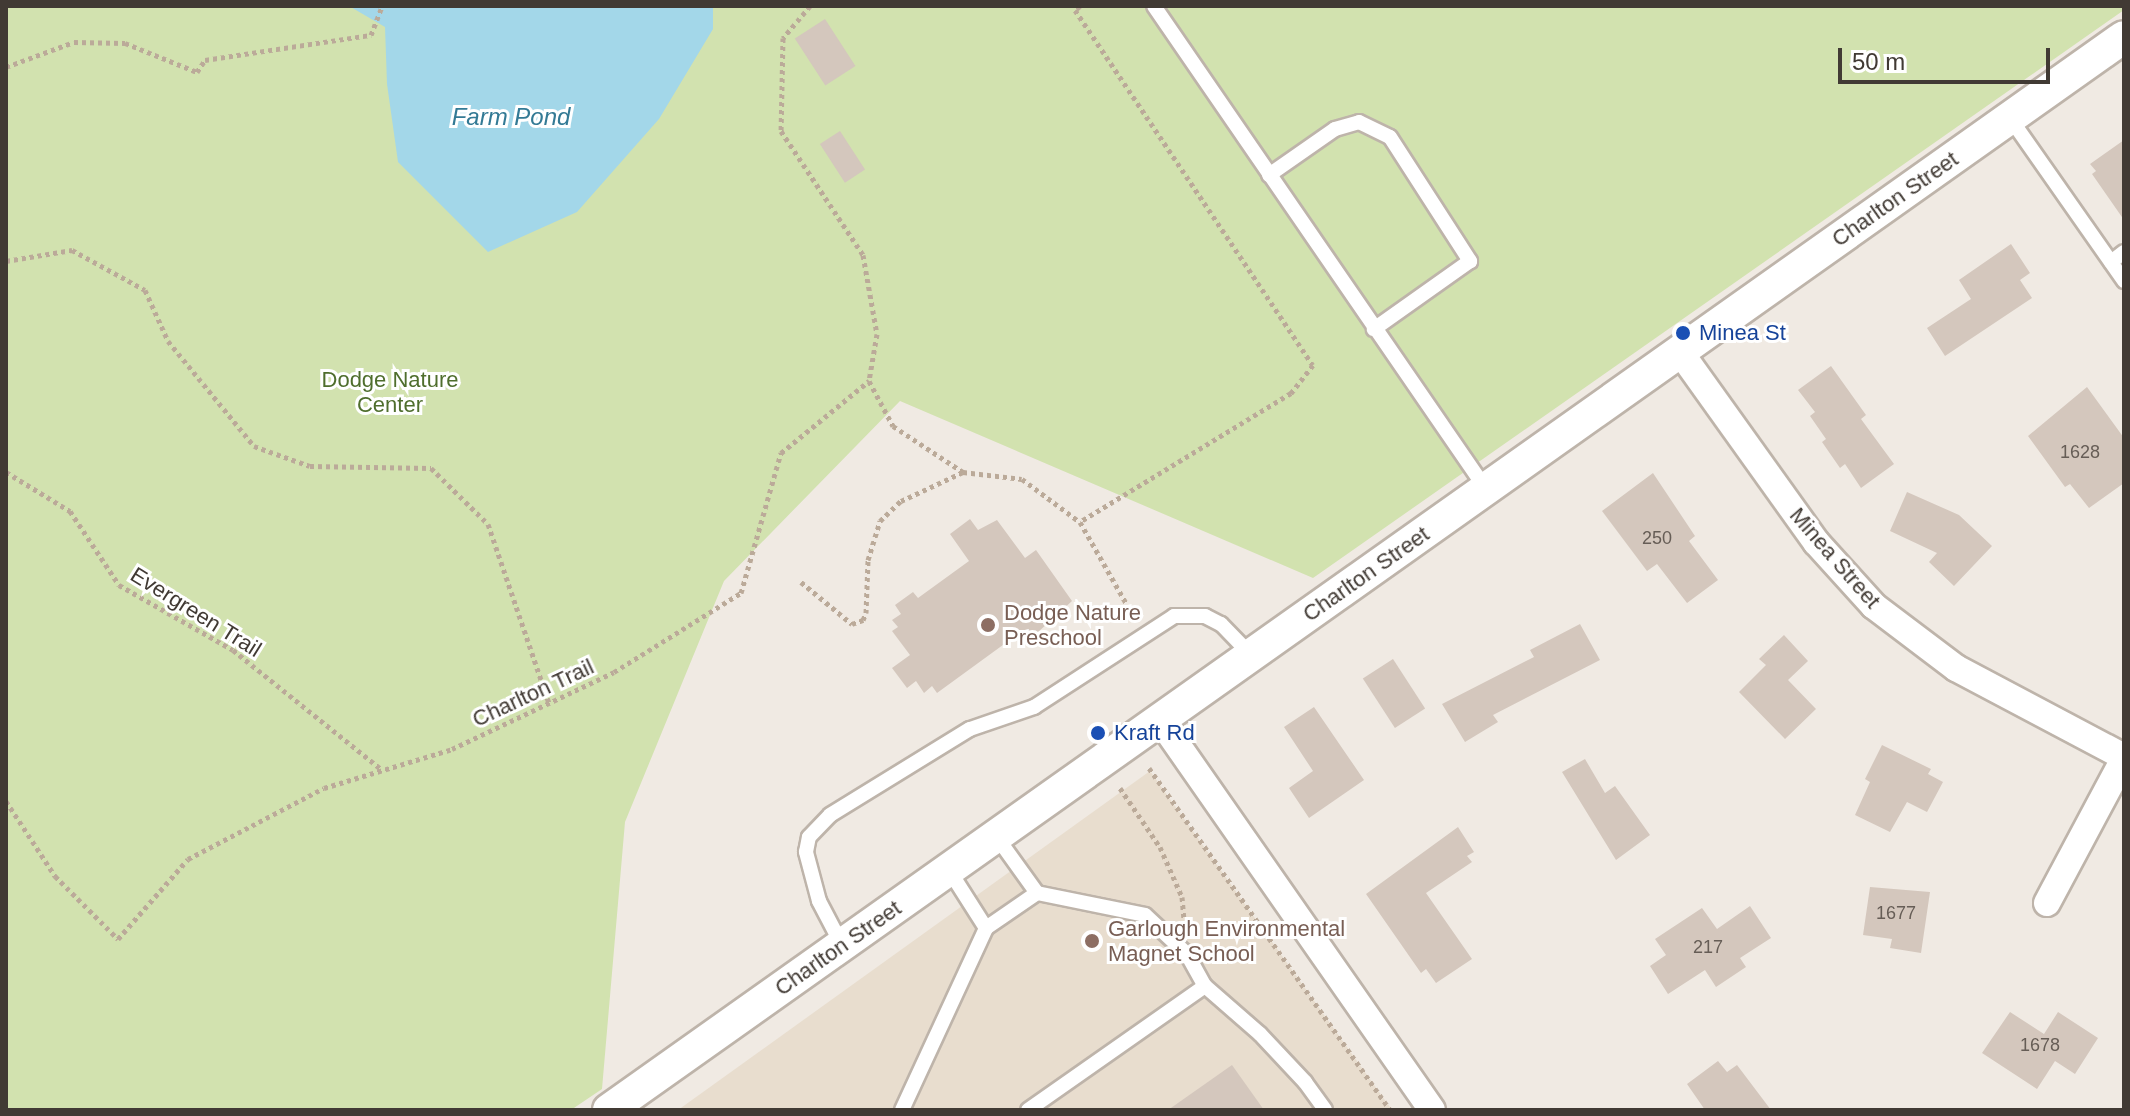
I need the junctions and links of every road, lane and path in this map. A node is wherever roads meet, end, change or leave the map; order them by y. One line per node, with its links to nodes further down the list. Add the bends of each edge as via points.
1 (382, 6): 6 (path, via 371,35 205,60 197,72 125,43 87,42 45,50)
2 (810, 6): 15 (path, via 783,38 781,131 863,255 877,334)
3 (1080, 6): 19 (path, via 1075,10 1313,365 1291,393)
4 (1154, 6): 8 (lane)
5 (2124, 37): 7 (street, Charlton Street)
6 (6, 67)
7 (2010, 118): 11 (lane); 14 (street, Charlton Street)
8 (1269, 175): 13 (lane); 13 (lane, via 1335,129 1359,122 1390,137 1470,261)
9 (2124, 252): 11 (lane)
10 (6, 261): 23 (path, via 72,250 145,290 168,341 254,446 310,466 431,468 488,524)
11 (2111, 262): 12 (lane)
12 (2124, 281)
13 (1374, 329): 18 (lane)
14 (1680, 352): 18 (street, Charlton Street); 25 (street, Minea Street, via 1816,542 1874,606 1956,668)
15 (869, 381): 17 (path, via 893,426); 23 (path, Charlton Trail, via 781,453 741,593 614,672)
16 (6, 472): 27 (path, Evergreen Trail, via 70,511 119,585 233,650)
17 (963, 472): 19 (path, via 1022,479); 20 (path, via 901,501 880,521 868,560 863,620 852,624)
18 (1486, 489): 22 (street, Charlton Street)
19 (1080, 522): 21 (path)
20 (801, 582)
21 (1143, 633): 22 (lane, via 1174,616 1205,616 1221,624); 35 (lane, via 1034,707 970,729 817,827 809,837 809,866 819,901)
22 (1251, 656): 24 (street, Charlton Street)
23 (549, 703): 27 (path, Charlton Trail, via 452,749)
24 (1160, 720): 30 (street, Charlton Street); 43 (street)
25 (2124, 758): 33 (street)
26 (1149, 768): 42 (path)
27 (382, 770): 29 (path, Charlton Trail, via 324,788 188,859 118,939 55,876)
28 (1120, 788): 36 (path, via 1160,847 1182,897)
29 (6, 801)
30 (996, 836): 31 (street, Charlton Street); 32 (lane)
31 (949, 870): 34 (lane); 35 (street, Charlton Street)
32 (1037, 893): 34 (lane); 36 (lane, via 1145,915)
33 (2047, 903)
34 (986, 928): 39 (lane)
35 (842, 945): 38 (street, Charlton Street)
36 (1187, 954): 37 (lane)
37 (1205, 986): 40 (lane); 41 (lane, via 1260,1034)
38 (609, 1110)
39 (902, 1110)
40 (1028, 1110)
41 (1325, 1110)
42 (1390, 1110)
43 (1432, 1110)

